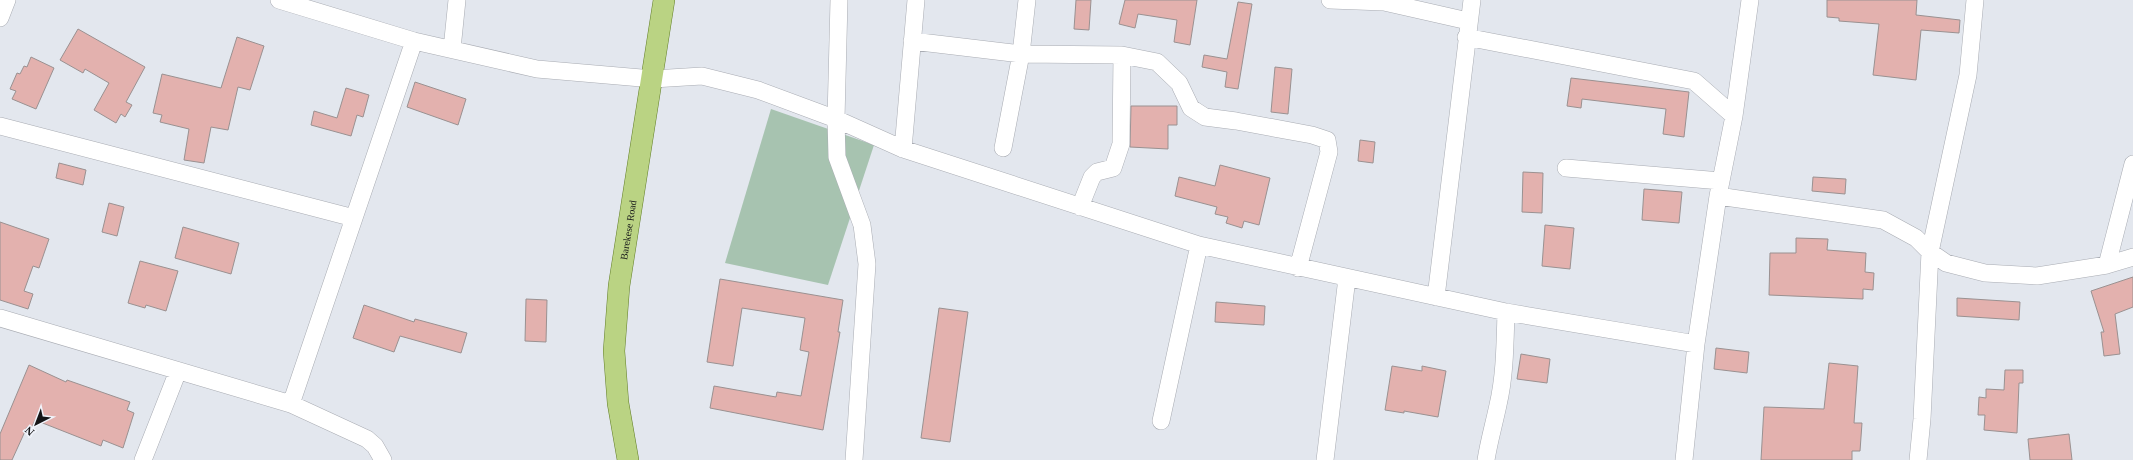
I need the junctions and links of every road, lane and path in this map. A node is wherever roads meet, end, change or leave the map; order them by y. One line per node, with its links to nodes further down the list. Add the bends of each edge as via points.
1 (7, 0): 13 (street)
2 (279, 0): 15 (street)
3 (457, 0): 17 (street)
4 (664, 0): 20 (main road, Barekese Road)
5 (839, 0): 22 (street)
6 (916, 0): 16 (street)
7 (1027, 0): 18 (street)
8 (1330, 0): 12 (street)
9 (1472, 0): 14 (street)
10 (1750, 0): 21 (street)
11 (1975, 0): 32 (street, via 1968,75)
12 (1384, 1): 14 (street)
13 (0, 18)
14 (1467, 29): 21 (street, via 1694,81); 37 (street)
15 (414, 40): 17 (street); 30 (street)
16 (912, 41): 18 (street); 25 (street)
17 (452, 49): 20 (street, via 537,69)
18 (1021, 54): 19 (street); 24 (street)
19 (1122, 54): 29 (street, via 1121,144 1113,168 1097,172 1092,177); 35 (street, via 1157,62 1179,83 1191,108 1205,117 1236,120 1327,140 1329,152)
20 (653, 79): 22 (street, via 702,76 758,90); 46 (main road, Barekese Road, via 626,230 614,351 618,403)
21 (1734, 116): 28 (street)
22 (836, 118): 25 (street); 47 (street, via 837,157 862,225 867,264)
23 (0, 126): 30 (street)
24 (1003, 148)
25 (903, 149): 29 (street)
26 (2133, 164): 34 (street)
27 (1566, 168): 28 (street)
28 (1720, 188): 32 (street, via 1883,220 1916,238); 40 (street)
29 (1080, 207): 31 (street)
30 (354, 218): 42 (street)
31 (1199, 245): 35 (street); 43 (street)
32 (1930, 252): 34 (street, via 1946,263 1985,273 2037,276); 51 (street)
33 (2133, 257): 34 (street)
34 (2107, 265)
35 (1298, 268): 36 (street)
36 (1346, 278): 37 (street); 48 (street)
37 (1436, 297): 38 (street)
38 (1506, 312): 40 (street); 49 (street, via 1505,354 1498,405 1489,436)
39 (0, 318): 41 (street)
40 (1696, 344): 50 (street)
41 (178, 371): 42 (street); 44 (street)
42 (291, 404): 45 (street, via 366,438 376,446)
43 (1161, 421)
44 (143, 460)
45 (383, 460)
46 (628, 460)
47 (854, 460)
48 (1325, 460)
49 (1486, 460)
50 (1684, 460)
51 (1918, 460)

